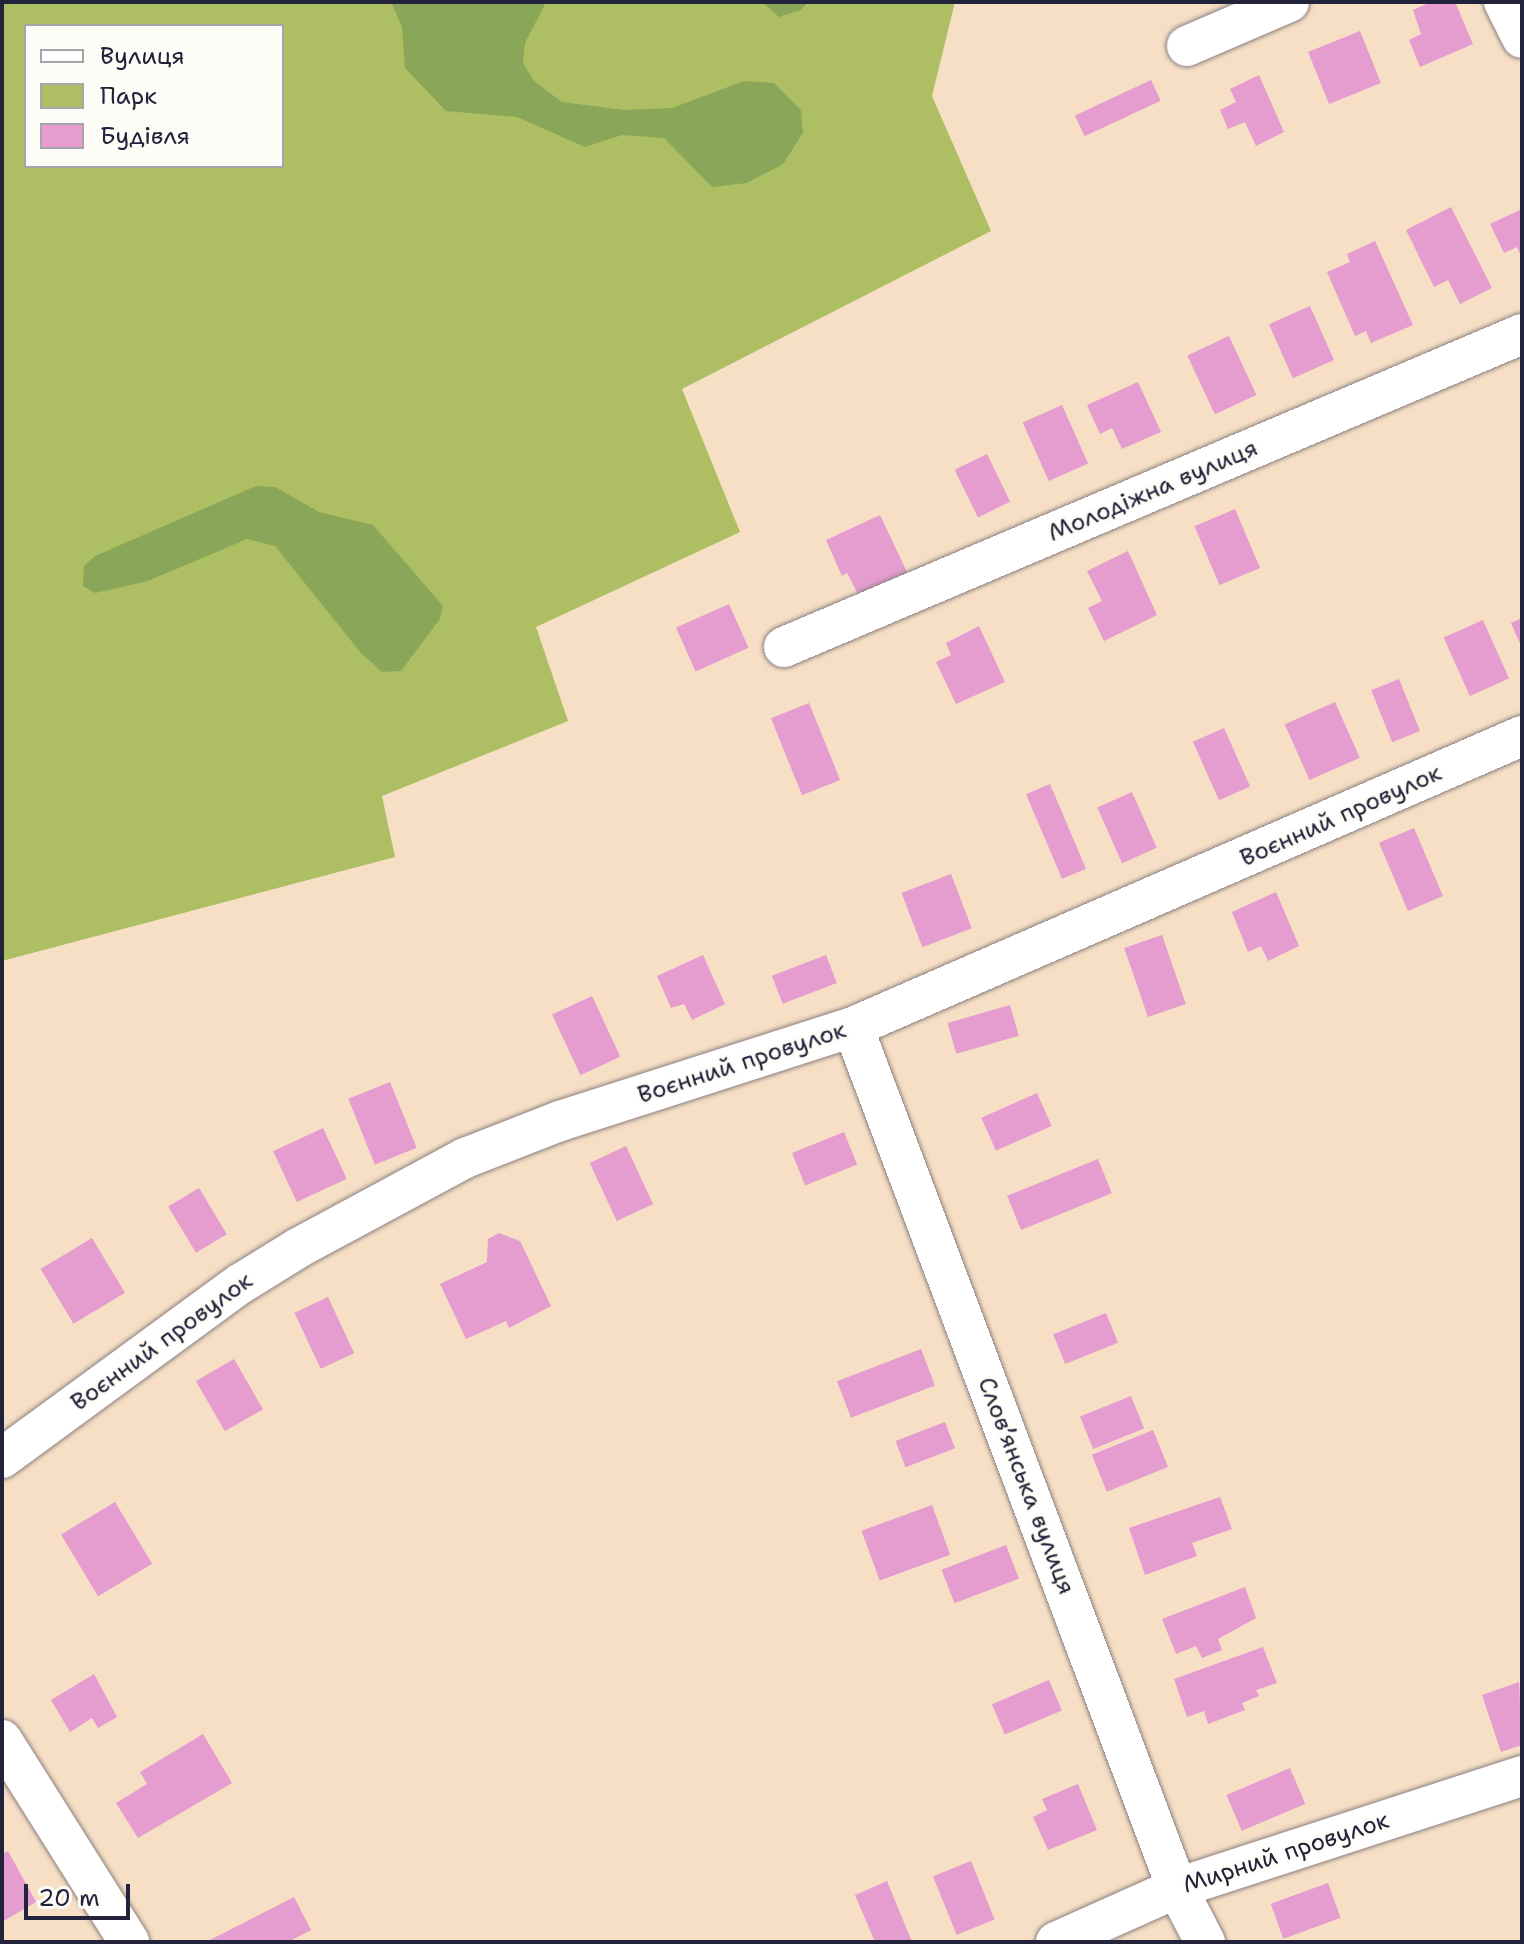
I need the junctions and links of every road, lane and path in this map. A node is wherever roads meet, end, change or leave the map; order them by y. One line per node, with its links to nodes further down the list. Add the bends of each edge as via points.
1 (1289, 2): 4 (street)
2 (1504, 2): 3 (street)
3 (1522, 38)
4 (1187, 46)
5 (1522, 334): 6 (street, Молодіжна вулиця)
6 (784, 647)
7 (1522, 736): 8 (street, Воєнний провулок)
8 (853, 1027): 9 (street, Воєнний провулок, via 560,1121 465,1158 240,1284); 12 (street, Словʼянська вулиця)
9 (2, 1458)
10 (2, 1740): 13 (street)
11 (1522, 1776): 12 (street, Мирний провулок)
12 (1177, 1888): 14 (street, Мирний провулок); 15 (street, Словʼянська вулиця)
13 (129, 1942)
14 (1056, 1942)
15 (1205, 1942)

